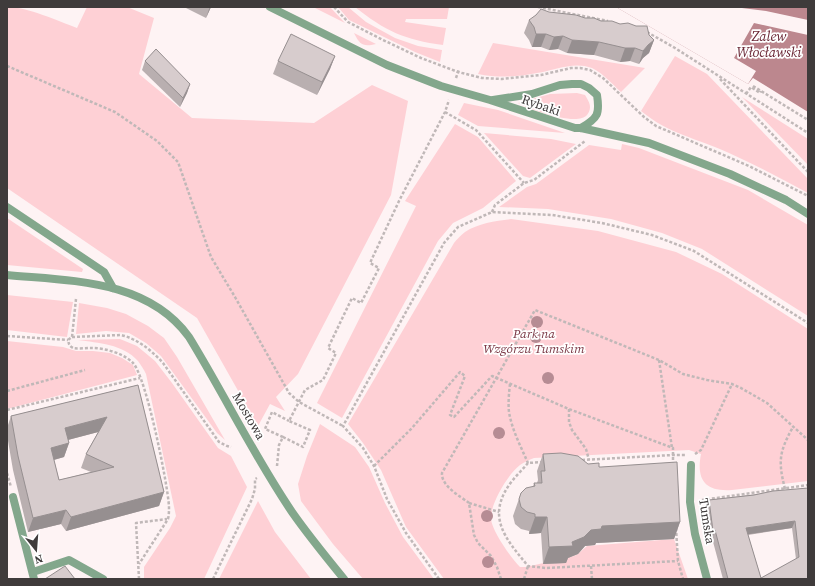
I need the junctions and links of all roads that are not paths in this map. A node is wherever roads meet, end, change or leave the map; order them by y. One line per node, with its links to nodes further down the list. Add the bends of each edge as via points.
1 (270, 7): 2 (street, Rybaki, via 387,65 441,86)
2 (490, 100): 3 (street, Rybaki, via 552,122); 3 (street, via 532,94 560,85 581,84 597,95 599,105 598,114 593,121)
3 (581, 128): 5 (street, Rybaki, via 649,143 730,174 786,200)
4 (7, 206): 7 (street, via 104,272)
5 (808, 214)
6 (7, 275): 7 (street, Mostowa, via 85,282)
7 (113, 288): 12 (street, Mostowa, via 144,300 167,314 184,330 292,512)
8 (691, 465): 13 (street, Tumska, via 690,502 695,534)
9 (13, 497): 10 (street)
10 (34, 576): 11 (street, via 69,560)
11 (103, 579)
12 (344, 579)
13 (708, 579)

